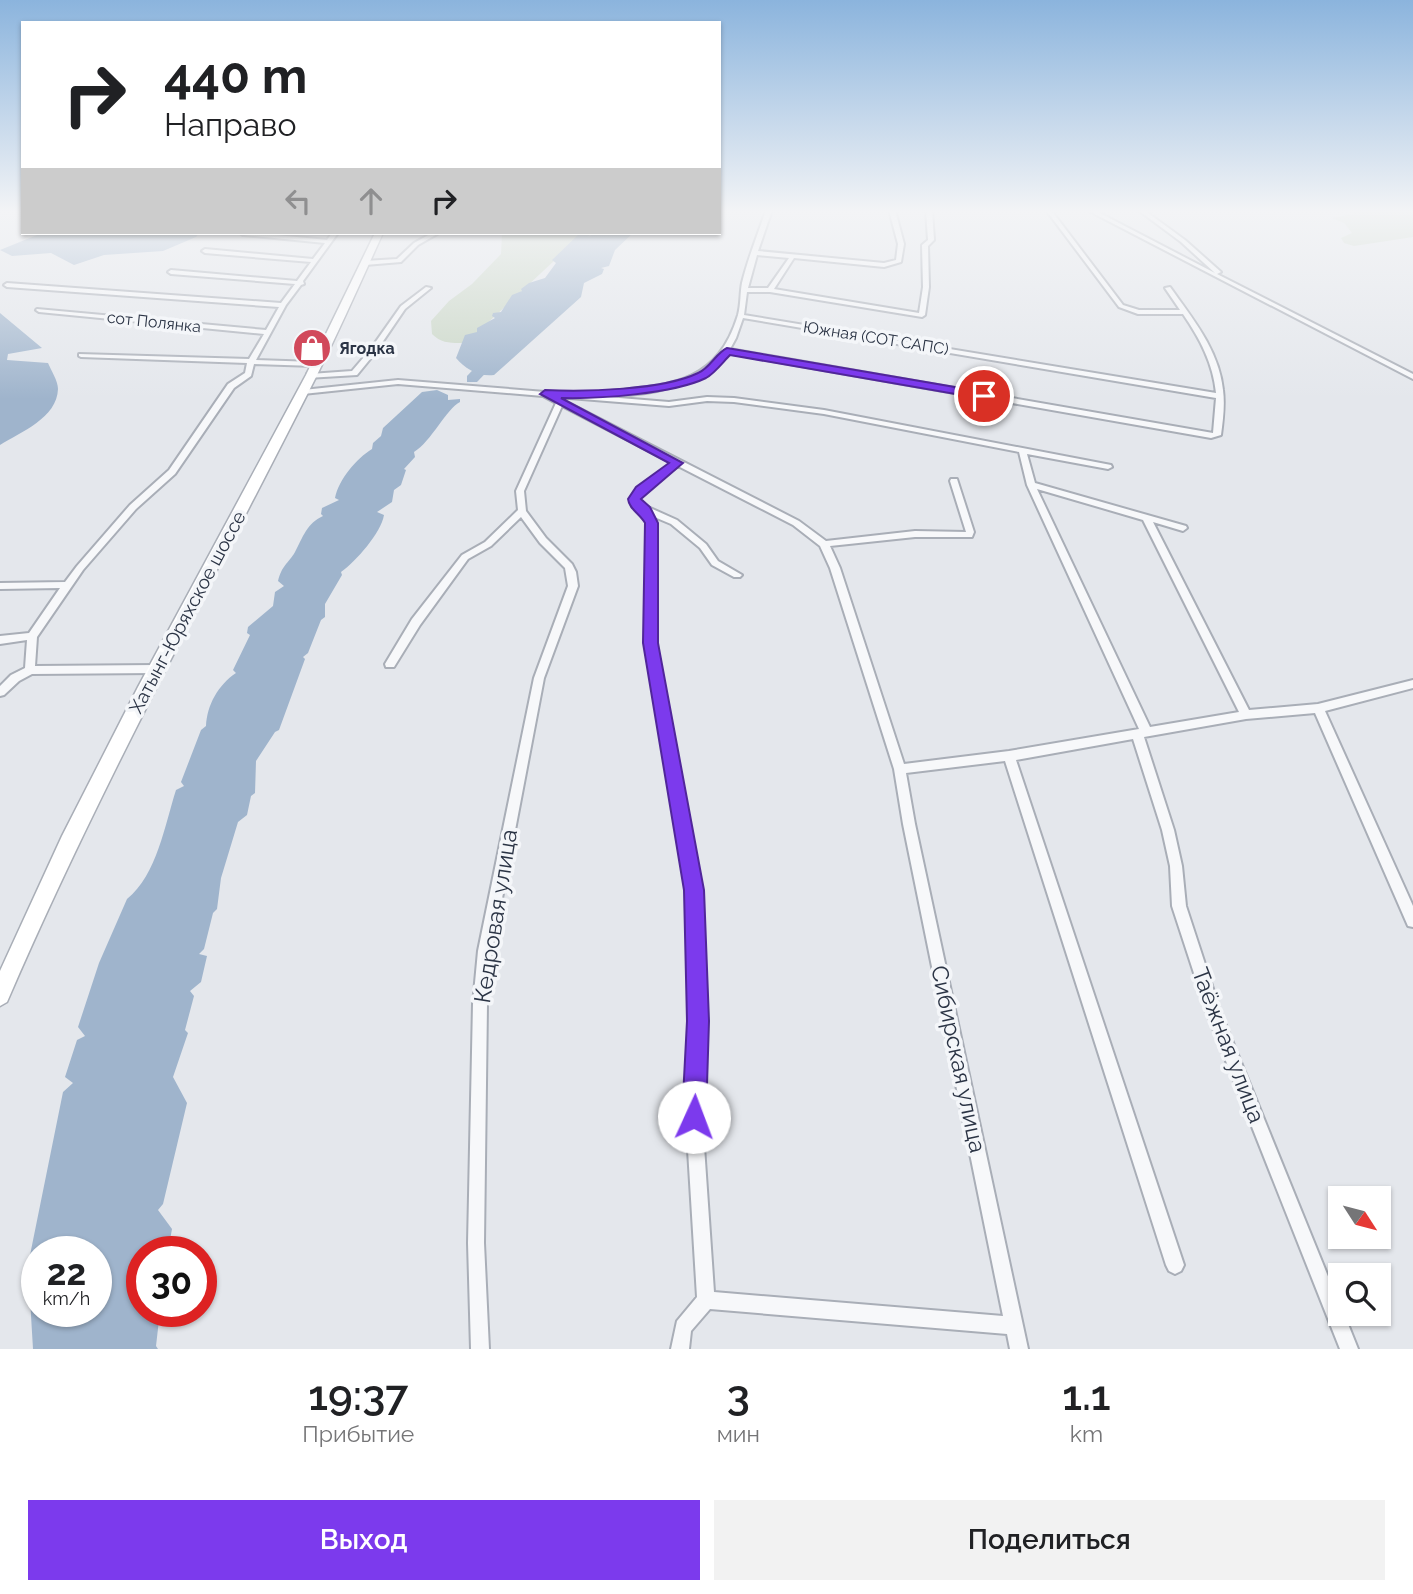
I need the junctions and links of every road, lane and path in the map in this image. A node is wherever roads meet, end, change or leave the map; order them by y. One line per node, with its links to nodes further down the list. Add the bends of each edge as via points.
1 (182, 273): 11 (street)
2 (307, 273): 11 (street)
3 (360, 273): 25 (main road, Хатынг-Юряхское шоссе)
4 (750, 273): 15 (street)
5 (781, 273): 16 (street)
6 (926, 273): 16 (street, via 922,315)
7 (1096, 273): 19 (street, via 1121,306 1138,312)
8 (1213, 273): 10 (street)
9 (1218, 273): 10 (street)
10 (1225, 279): 26 (street)
11 (302, 283): 17 (street)
12 (8, 285): 17 (street)
13 (428, 288): 27 (street, via 400,308 354,373)
14 (1168, 288): 19 (street)
15 (744, 290): 16 (street); 20 (street)
16 (770, 290)
17 (283, 305): 21 (street)
18 (39, 310): 21 (street, сот Полянка)
19 (1184, 312): 30 (street, via 1204,339 1217,368)
20 (741, 316): 22 (street); 30 (street, Южная (СОТ САПС))
21 (268, 332): 24 (street)
22 (727, 351): 29 (street, via 705,374 679,383); 30 (street, via 1211,436 1218,431)
23 (81, 355): 24 (street)
24 (251, 362): 25 (street); 43 (street, via 248,374 231,386 172,472 133,507)
25 (315, 364): 27 (main road, Хатынг-Юряхское шоссе)
26 (1413, 377)
27 (306, 384): 28 (street, via 398,382); 48 (main road, Хатынг-Юряхское шоссе)
28 (545, 394): 29 (street); 31 (street)
29 (592, 395): 32 (street, via 657,403 707,399 760,403)
30 (1218, 396)
31 (560, 403): 33 (street); 38 (street, via 520,491)
32 (1022, 450): 34 (street); 36 (street, Таёжная улица)
33 (677, 463): 37 (street, via 637,494 635,504); 41 (street, via 796,523)
34 (1108, 467)
35 (954, 481): 41 (street, via 969,536 915,534)
36 (1031, 485): 39 (street); 54 (street, Таёжная улица)
37 (645, 510): 42 (street, via 674,522 703,546 715,563); 60 (street, via 653,535 650,643 654,675 694,890 698,1021 694,1117)
38 (523, 511): 47 (street, via 488,544 465,557); 62 (street, Кедровая улица, via 545,543 574,572 539,678 485,951 475,1243)
39 (1146, 517): 40 (street); 53 (street)
40 (1183, 528)
41 (824, 544): 56 (street, Сибирская улица, via 848,603)
42 (737, 575)
43 (68, 585): 44 (street); 45 (street)
44 (0, 586)
45 (32, 636): 46 (street); 49 (street)
46 (0, 640)
47 (390, 664)
48 (156, 669): 49 (street); 58 (main road, Хатынг-Юряхское шоссе)
49 (30, 670): 51 (street)
50 (1413, 684): 52 (street)
51 (0, 692)
52 (1318, 708): 53 (street); 57 (street)
53 (1246, 715): 54 (street)
54 (1141, 732): 55 (street); 65 (street, Таёжная улица, via 1176,866 1179,906 1213,1013)
55 (1009, 756): 56 (street); 59 (street)
56 (900, 769): 61 (street, Сибирская улица)
57 (1413, 921)
58 (0, 995)
59 (1175, 1265)
60 (706, 1300): 61 (street); 63 (street, via 683,1327)
61 (1015, 1326): 64 (street, Сибирская улица)
62 (480, 1349)
63 (680, 1349)
64 (1019, 1349)
65 (1349, 1349)

